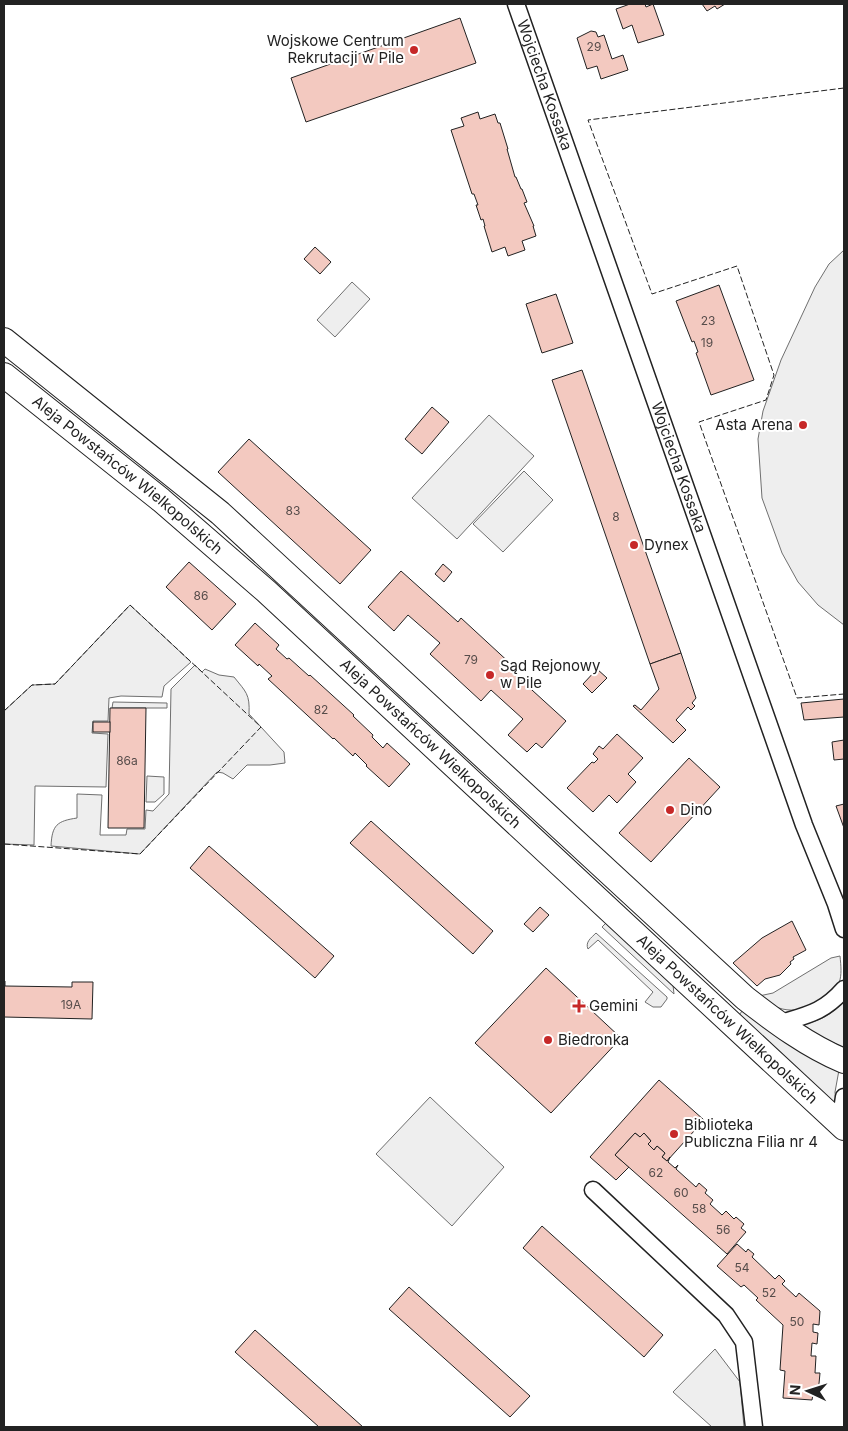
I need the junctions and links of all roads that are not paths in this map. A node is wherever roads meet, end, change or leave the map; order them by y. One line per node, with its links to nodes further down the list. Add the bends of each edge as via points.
1 (516, 4): 4 (street, Wojciecha Kossaka, via 782,765)
2 (4, 340): 6 (main road, Aleja Powstańców Wielkopolskich, via 220,513 738,991)
3 (4, 375): 9 (main road, Aleja Powstańców Wielkopolskich, via 160,500 266,591)
4 (844, 929)
5 (844, 989): 6 (street, via 820,1010)
6 (778, 1024): 7 (main road, Aleja Powstańców Wielkopolskich)
7 (844, 1061)
8 (844, 1097): 9 (street)
9 (842, 1126)
10 (594, 1190): 11 (street, via 726,1315 744,1342)
11 (754, 1427)

